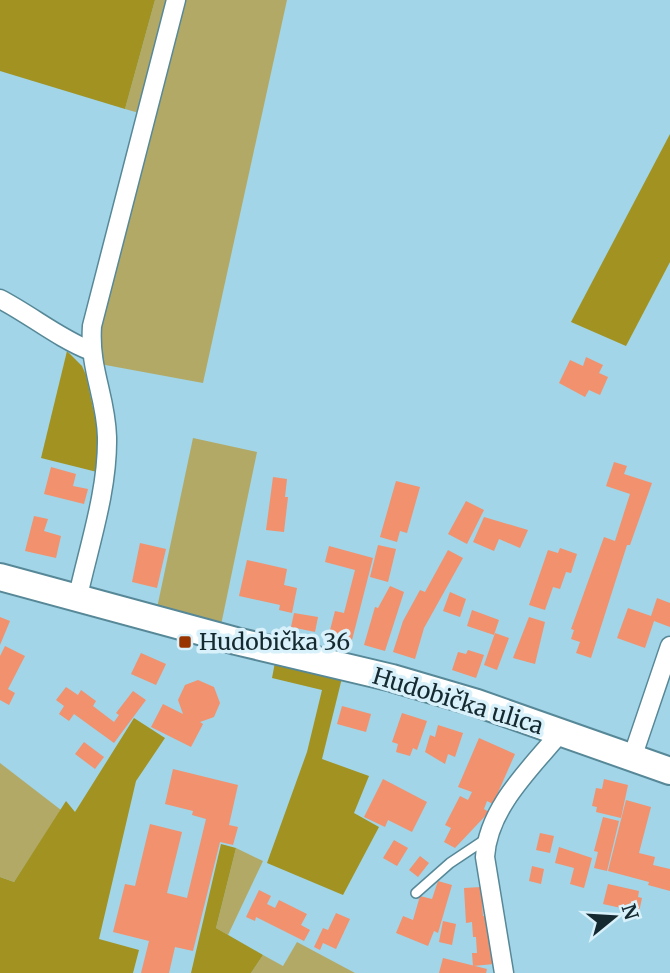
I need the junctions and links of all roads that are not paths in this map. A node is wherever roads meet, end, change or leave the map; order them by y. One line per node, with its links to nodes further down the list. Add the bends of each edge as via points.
1 (176, 0): 3 (street, via 101,283)
2 (0, 299): 3 (street, via 65,341)
3 (90, 351): 5 (street, via 107,439 103,480)
4 (0, 577): 5 (main road, Hudobička ulica)
5 (78, 596): 7 (main road, Hudobička ulica, via 236,641 392,678)
6 (670, 646): 8 (street)
7 (560, 733): 8 (main road, Hudobička ulica); 10 (street, via 514,789)
8 (632, 758): 9 (main road, Hudobička ulica)
9 (670, 771)
10 (486, 839): 11 (lane); 12 (street)
11 (415, 893)
12 (503, 973)

